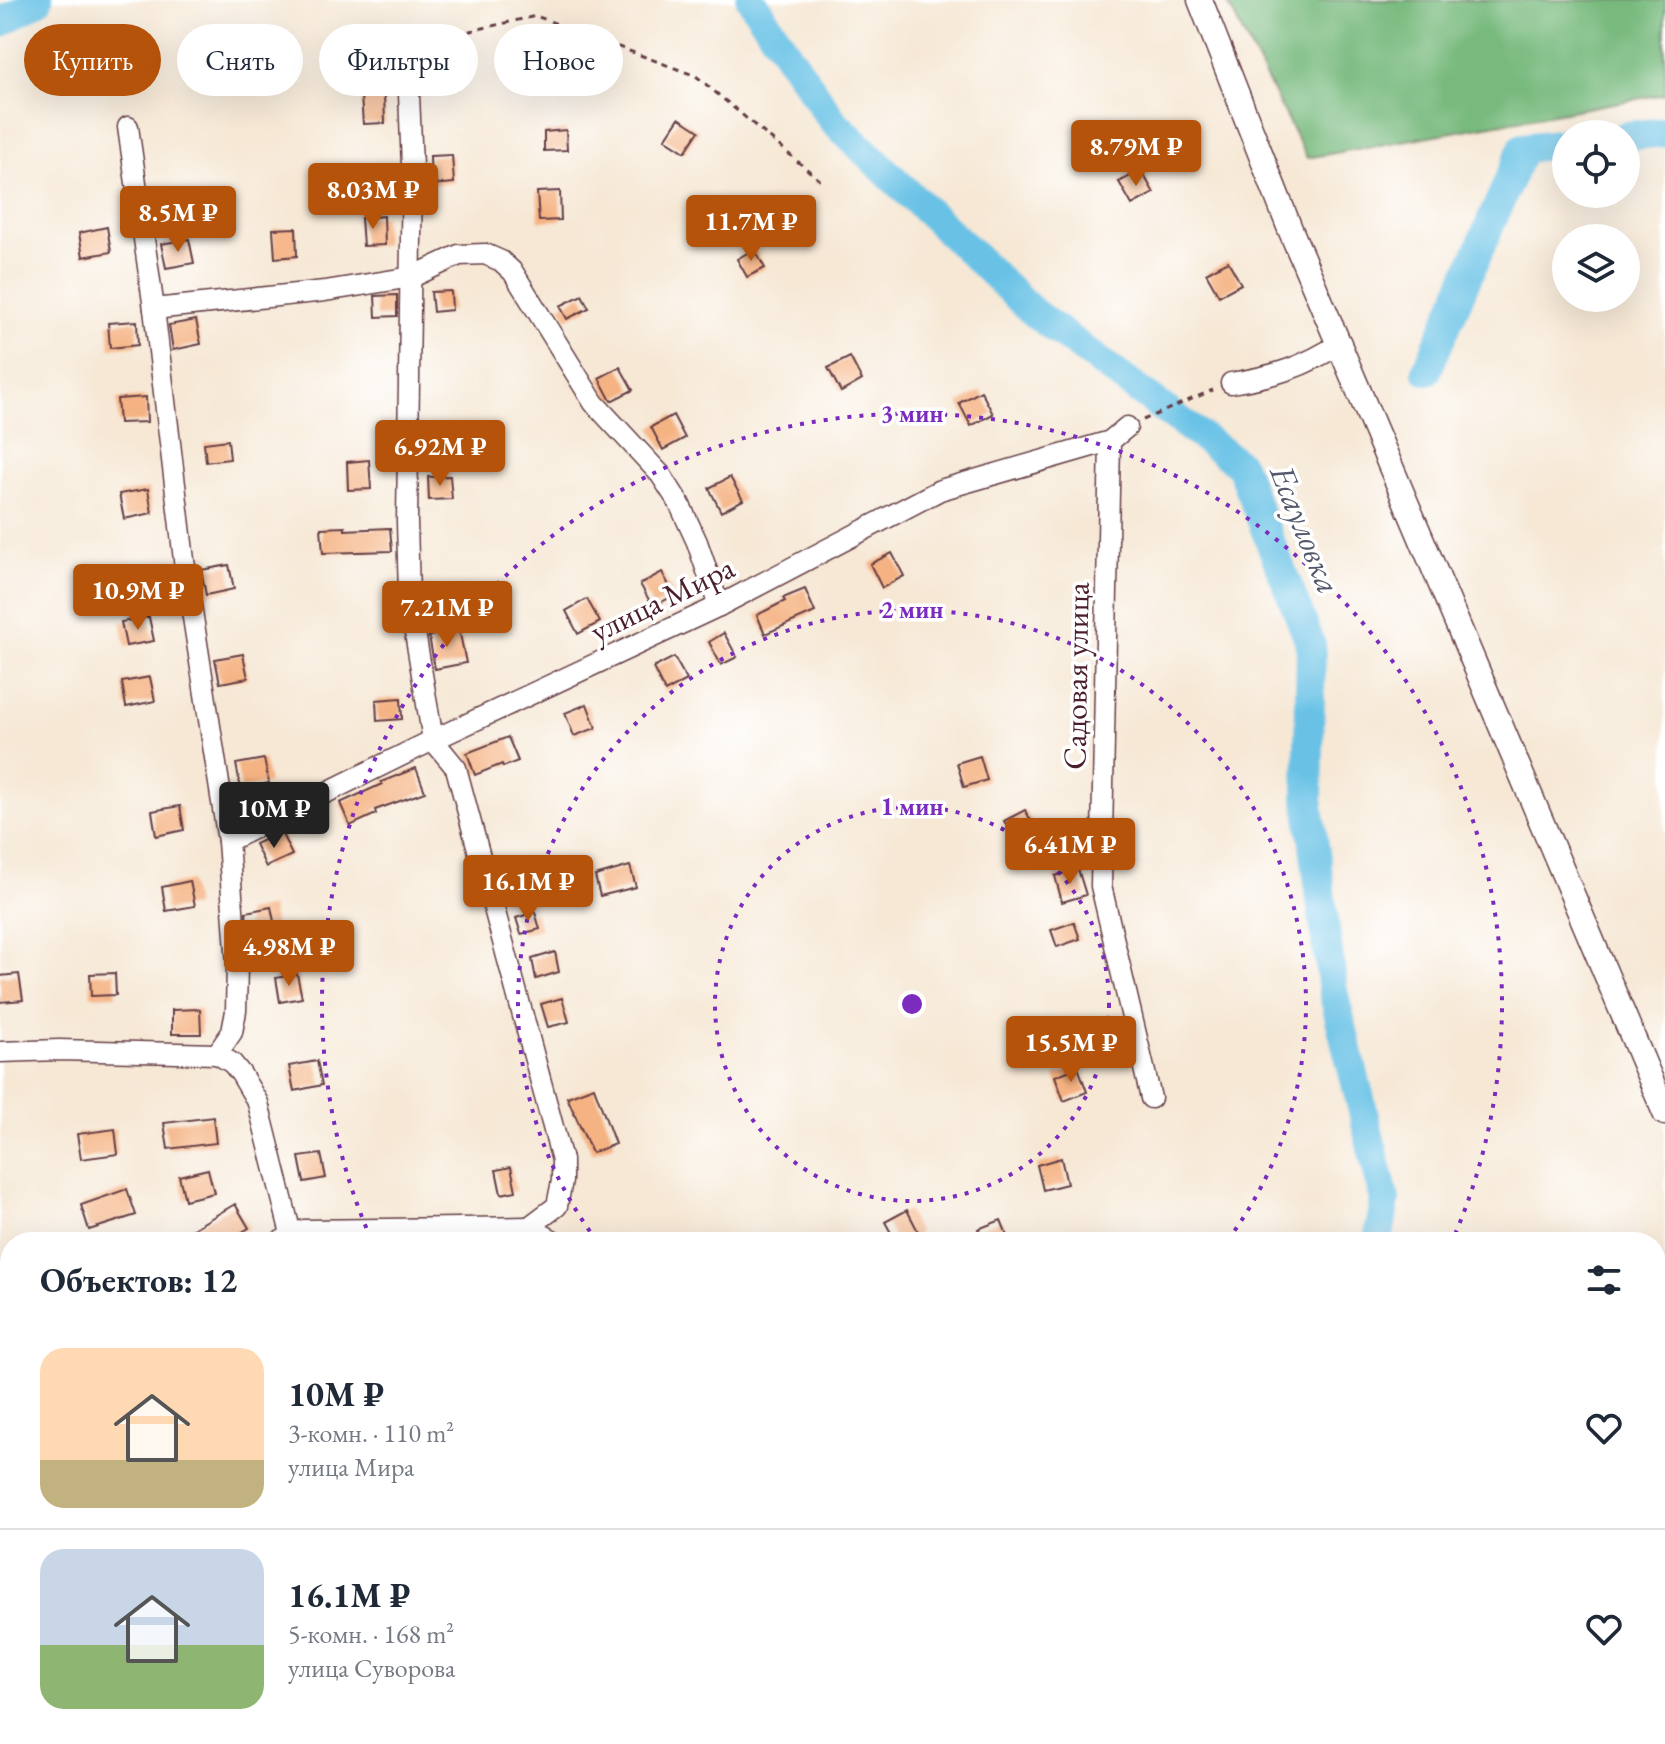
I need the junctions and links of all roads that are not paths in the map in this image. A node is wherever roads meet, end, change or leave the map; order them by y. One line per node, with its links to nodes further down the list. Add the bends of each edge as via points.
1 (1200, 0): 6 (street)
2 (409, 96): 4 (street)
3 (128, 127): 5 (street)
4 (412, 277): 5 (street); 10 (street, via 449,257 469,254 485,254 513,272 594,403 661,475 679,503); 11 (street, via 408,582)
5 (154, 309): 12 (street, via 184,560)
6 (1341, 343): 7 (street, via 1311,362); 16 (street)
7 (1231, 383)
8 (1127, 427): 9 (street, улица Мира)
9 (1110, 441): 10 (street, улица Мира, via 940,490); 15 (street, Садовая улица, via 1101,886)
10 (719, 606): 11 (street, улица Мира)
11 (433, 740): 12 (street, улица Мира); 17 (street, via 456,768 562,1160 557,1206)
12 (228, 841): 14 (street, via 236,1011 232,1032)
13 (0, 1052): 14 (street)
14 (217, 1054): 18 (street, via 232,1063 258,1103)
15 (1151, 1098)
16 (1665, 1113)
17 (529, 1227): 19 (street); 20 (street)
18 (284, 1232)
19 (299, 1232)
20 (538, 1232)

